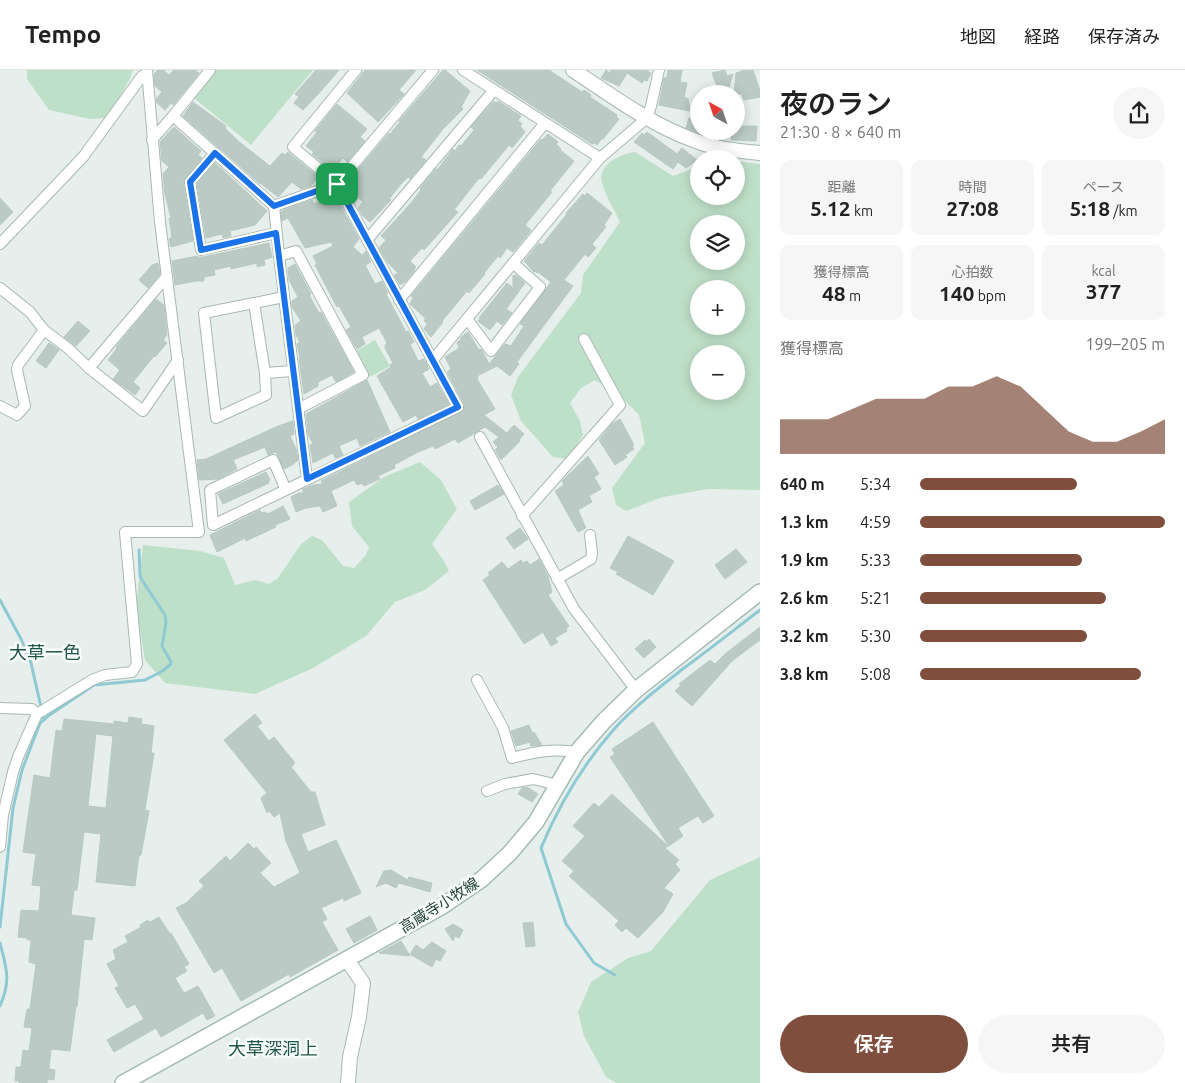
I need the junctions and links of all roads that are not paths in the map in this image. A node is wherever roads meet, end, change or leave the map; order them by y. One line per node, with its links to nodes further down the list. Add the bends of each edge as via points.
1 (210, 70): 9 (street)
2 (356, 70): 16 (street, via 293,147)
3 (433, 70): 16 (street)
4 (463, 70): 8 (street)
5 (573, 70): 10 (street)
6 (658, 70): 10 (street)
7 (147, 72): 12 (street); 20 (street, via 83,158)
8 (494, 90): 11 (street); 19 (street)
9 (173, 116): 12 (street); 13 (street)
10 (647, 118): 14 (street, via 696,142); 15 (street)
11 (545, 123): 15 (street); 26 (street)
12 (152, 140): 23 (street)
13 (215, 153): 17 (street); 18 (street, via 190,182 201,250)
14 (760, 153)
15 (600, 158): 22 (street)
16 (337, 184): 17 (street); 19 (street)
17 (274, 206): 18 (street)
18 (276, 233): 21 (street)
19 (367, 240): 26 (street)
20 (0, 244)
21 (279, 256): 25 (street); 37 (street, via 296,251 363,375)
22 (513, 263): 28 (street); 28 (street, via 540,286 491,351)
23 (167, 276): 31 (street); 33 (street)
24 (0, 288): 29 (street, via 30,312)
25 (284, 297): 27 (street); 34 (street)
26 (399, 300): 32 (street)
27 (254, 303): 35 (street); 35 (street, via 204,313 216,418 266,395)
28 (467, 319): 32 (street)
29 (44, 330): 33 (street); 36 (street, via 18,364 25,406 17,415)
30 (584, 339): 41 (street, via 620,405)
31 (178, 360): 33 (street, via 143,411); 48 (street, via 199,532 125,532 137,664 132,672 92,680)
32 (432, 361): 39 (street, via 458,407)
33 (89, 368)
34 (293, 370): 35 (street); 37 (street)
35 (265, 373)
36 (0, 406)
37 (298, 409): 39 (street)
38 (480, 437): 41 (street)
39 (307, 479): 40 (street)
40 (286, 490): 40 (street, via 273,460 210,490 213,525)
41 (522, 516): 43 (street)
42 (590, 535): 43 (street, via 591,559)
43 (557, 579): 46 (street, via 574,609)
44 (760, 592): 46 (main road, 高蔵寺小牧線)
45 (477, 680): 49 (street, via 503,728 512,758 538,751 562,749)
46 (636, 690): 49 (main road, 高蔵寺小牧線)
47 (0, 708): 48 (street, via 32,709)
48 (37, 714): 52 (street, via 13,772 3,815)
49 (577, 752): 50 (main road, 高蔵寺小牧線)
50 (558, 785): 51 (street, via 533,779); 53 (main road, 高蔵寺小牧線, via 536,822 510,853 482,878 441,907)
51 (487, 791)
52 (0, 847)
53 (347, 960): 54 (main road, 高蔵寺小牧線); 55 (street, via 363,983)
54 (123, 1083)
55 (348, 1083)

